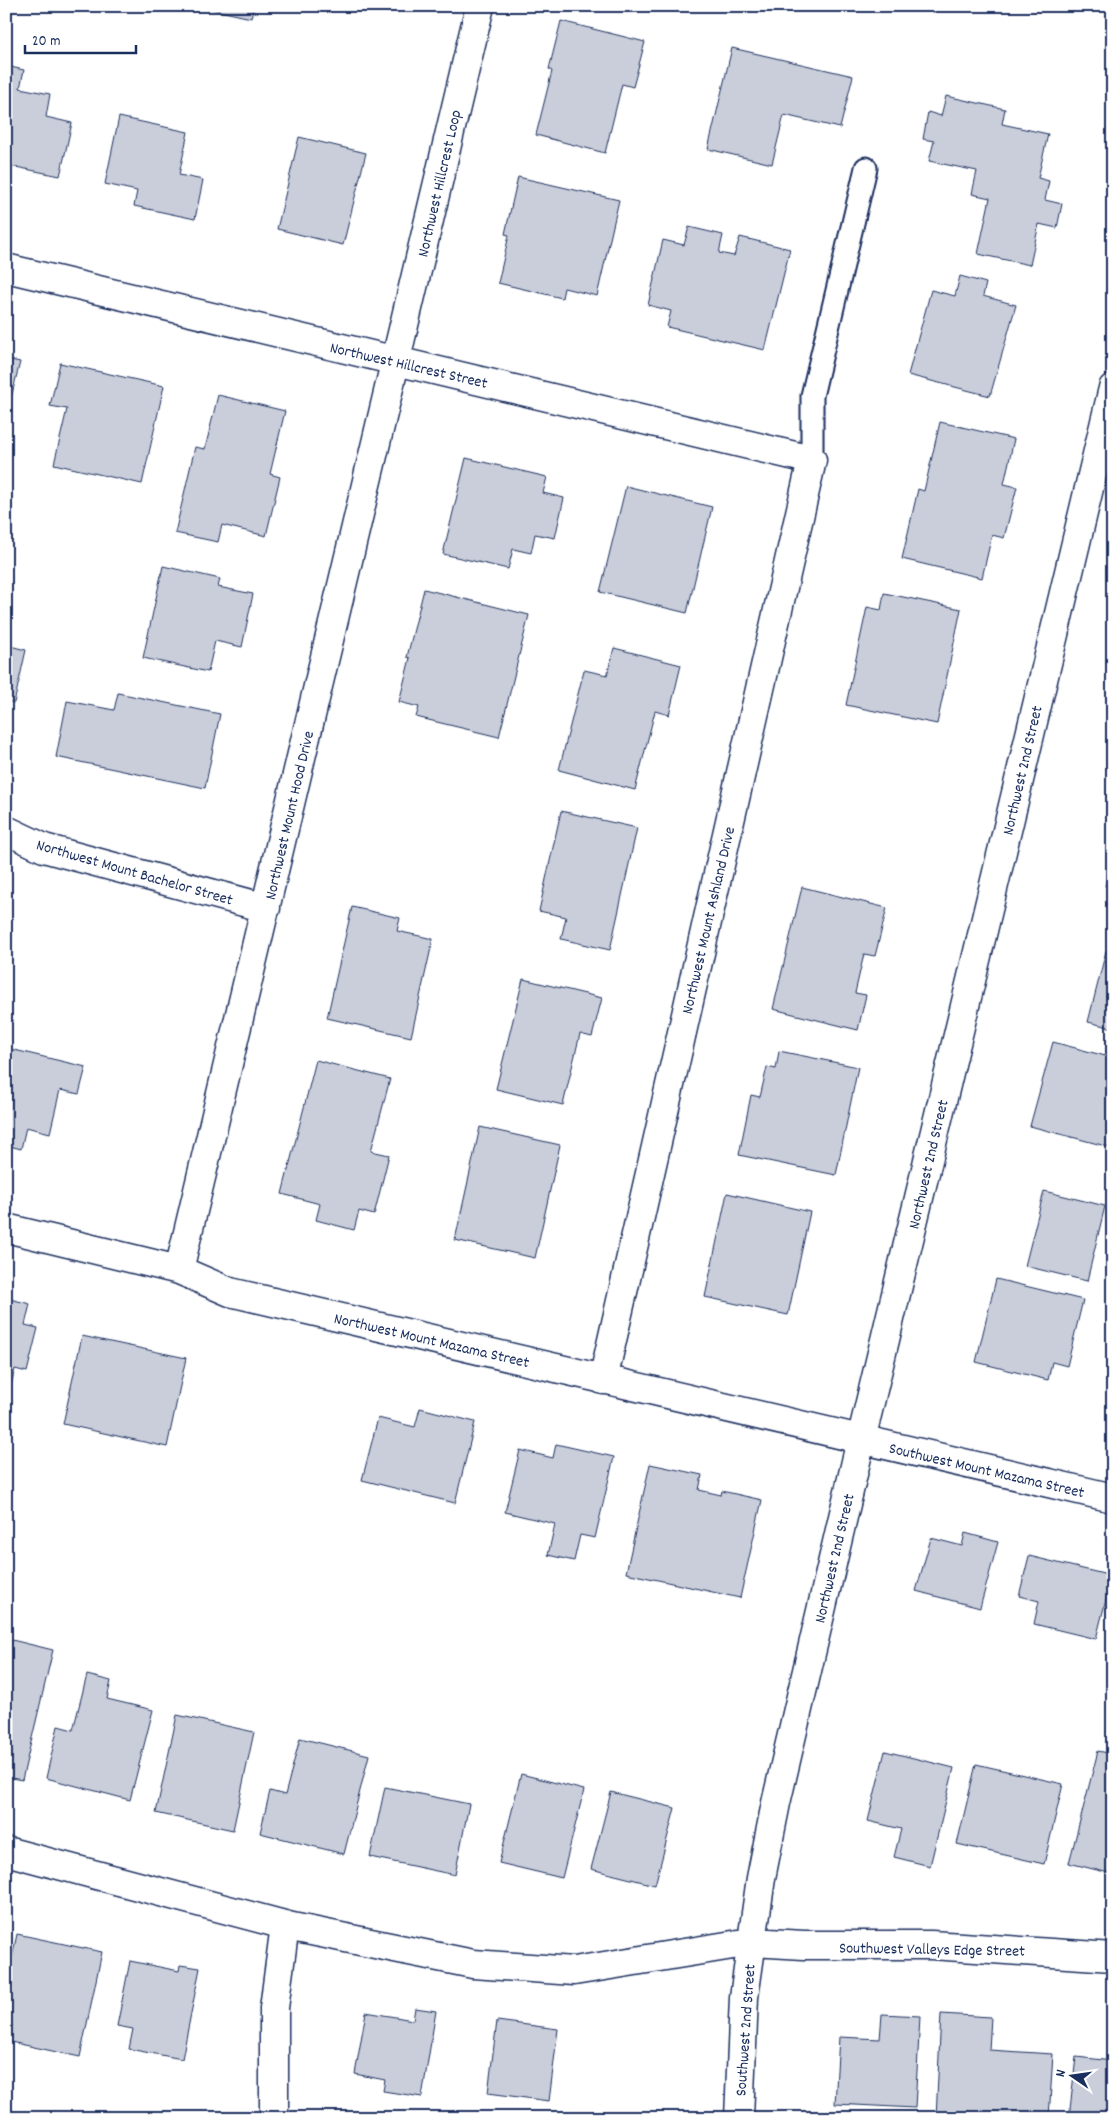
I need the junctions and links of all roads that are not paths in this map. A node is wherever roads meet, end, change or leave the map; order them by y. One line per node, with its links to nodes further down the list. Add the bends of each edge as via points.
1 (480, 6): 4 (street, Northwest Hillcrest Loop)
2 (866, 168): 6 (lane, via 812,396)
3 (6, 268): 4 (street, Northwest Hillcrest Street)
4 (396, 360): 6 (street, Northwest Hillcrest Street); 8 (street, Northwest Mount Hood Drive)
5 (1113, 388): 12 (street, Northwest 2nd Street)
6 (812, 460): 11 (street, Northwest Mount Ashland Drive)
7 (6, 830): 8 (street, Northwest Mount Bachelor Street, via 44,848)
8 (266, 908): 10 (street, Northwest Mount Hood Drive)
9 (6, 1228): 10 (street, Northwest Mount Mazama Street)
10 (179, 1270): 11 (street, Northwest Mount Mazama Street, via 230,1292)
11 (603, 1380): 12 (street, Northwest Mount Mazama Street)
12 (861, 1440): 13 (street, Southwest Mount Mazama Street); 16 (street, Northwest 2nd Street, via 776,1804)
13 (1113, 1498)
14 (6, 1851): 15 (street, Southwest Valleys Edge Street)
15 (285, 1925): 16 (street, Southwest Valleys Edge Street, via 473,1964 574,1971); 18 (street, via 274,2008)
16 (751, 1942): 17 (street, Southwest Valleys Edge Street, via 930,1945); 19 (street, Southwest 2nd Street, via 744,1997)
17 (1113, 1956)
18 (274, 2118)
19 (739, 2118)

